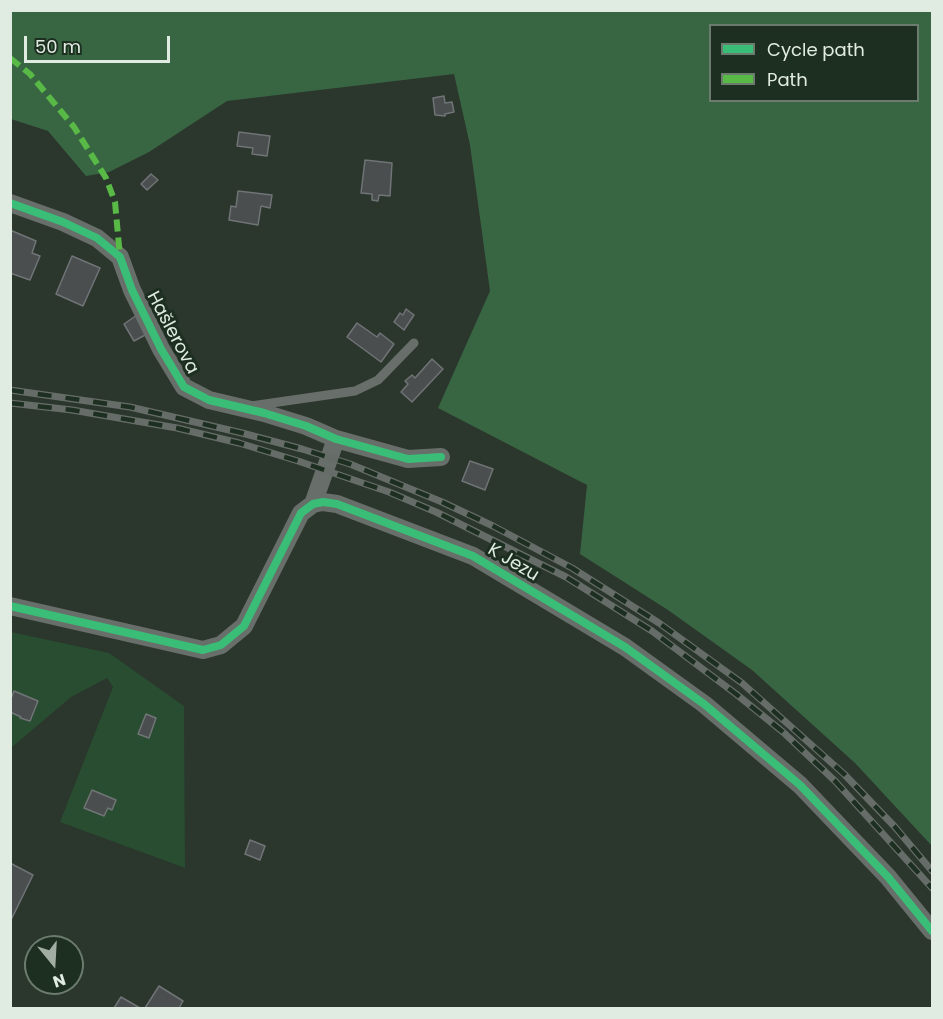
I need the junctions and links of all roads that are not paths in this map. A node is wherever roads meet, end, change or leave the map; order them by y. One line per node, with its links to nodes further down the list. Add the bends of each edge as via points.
1 (10, 203): 3 (street, Hašlerova, via 97,238 120,256 132,290 184,387 209,400)
2 (414, 343): 3 (lane, via 378,381 356,391)
3 (240, 408): 4 (street, Hašlerova, via 306,426)
4 (336, 439): 5 (street, Hašlerova, via 408,459); 6 (street)
5 (441, 457)
6 (313, 504): 7 (street, via 301,513 244,626 221,645 203,650); 8 (street, K Jezu, via 337,504 473,556 625,647 704,704 800,785 888,877)
7 (10, 606)
8 (933, 932)

